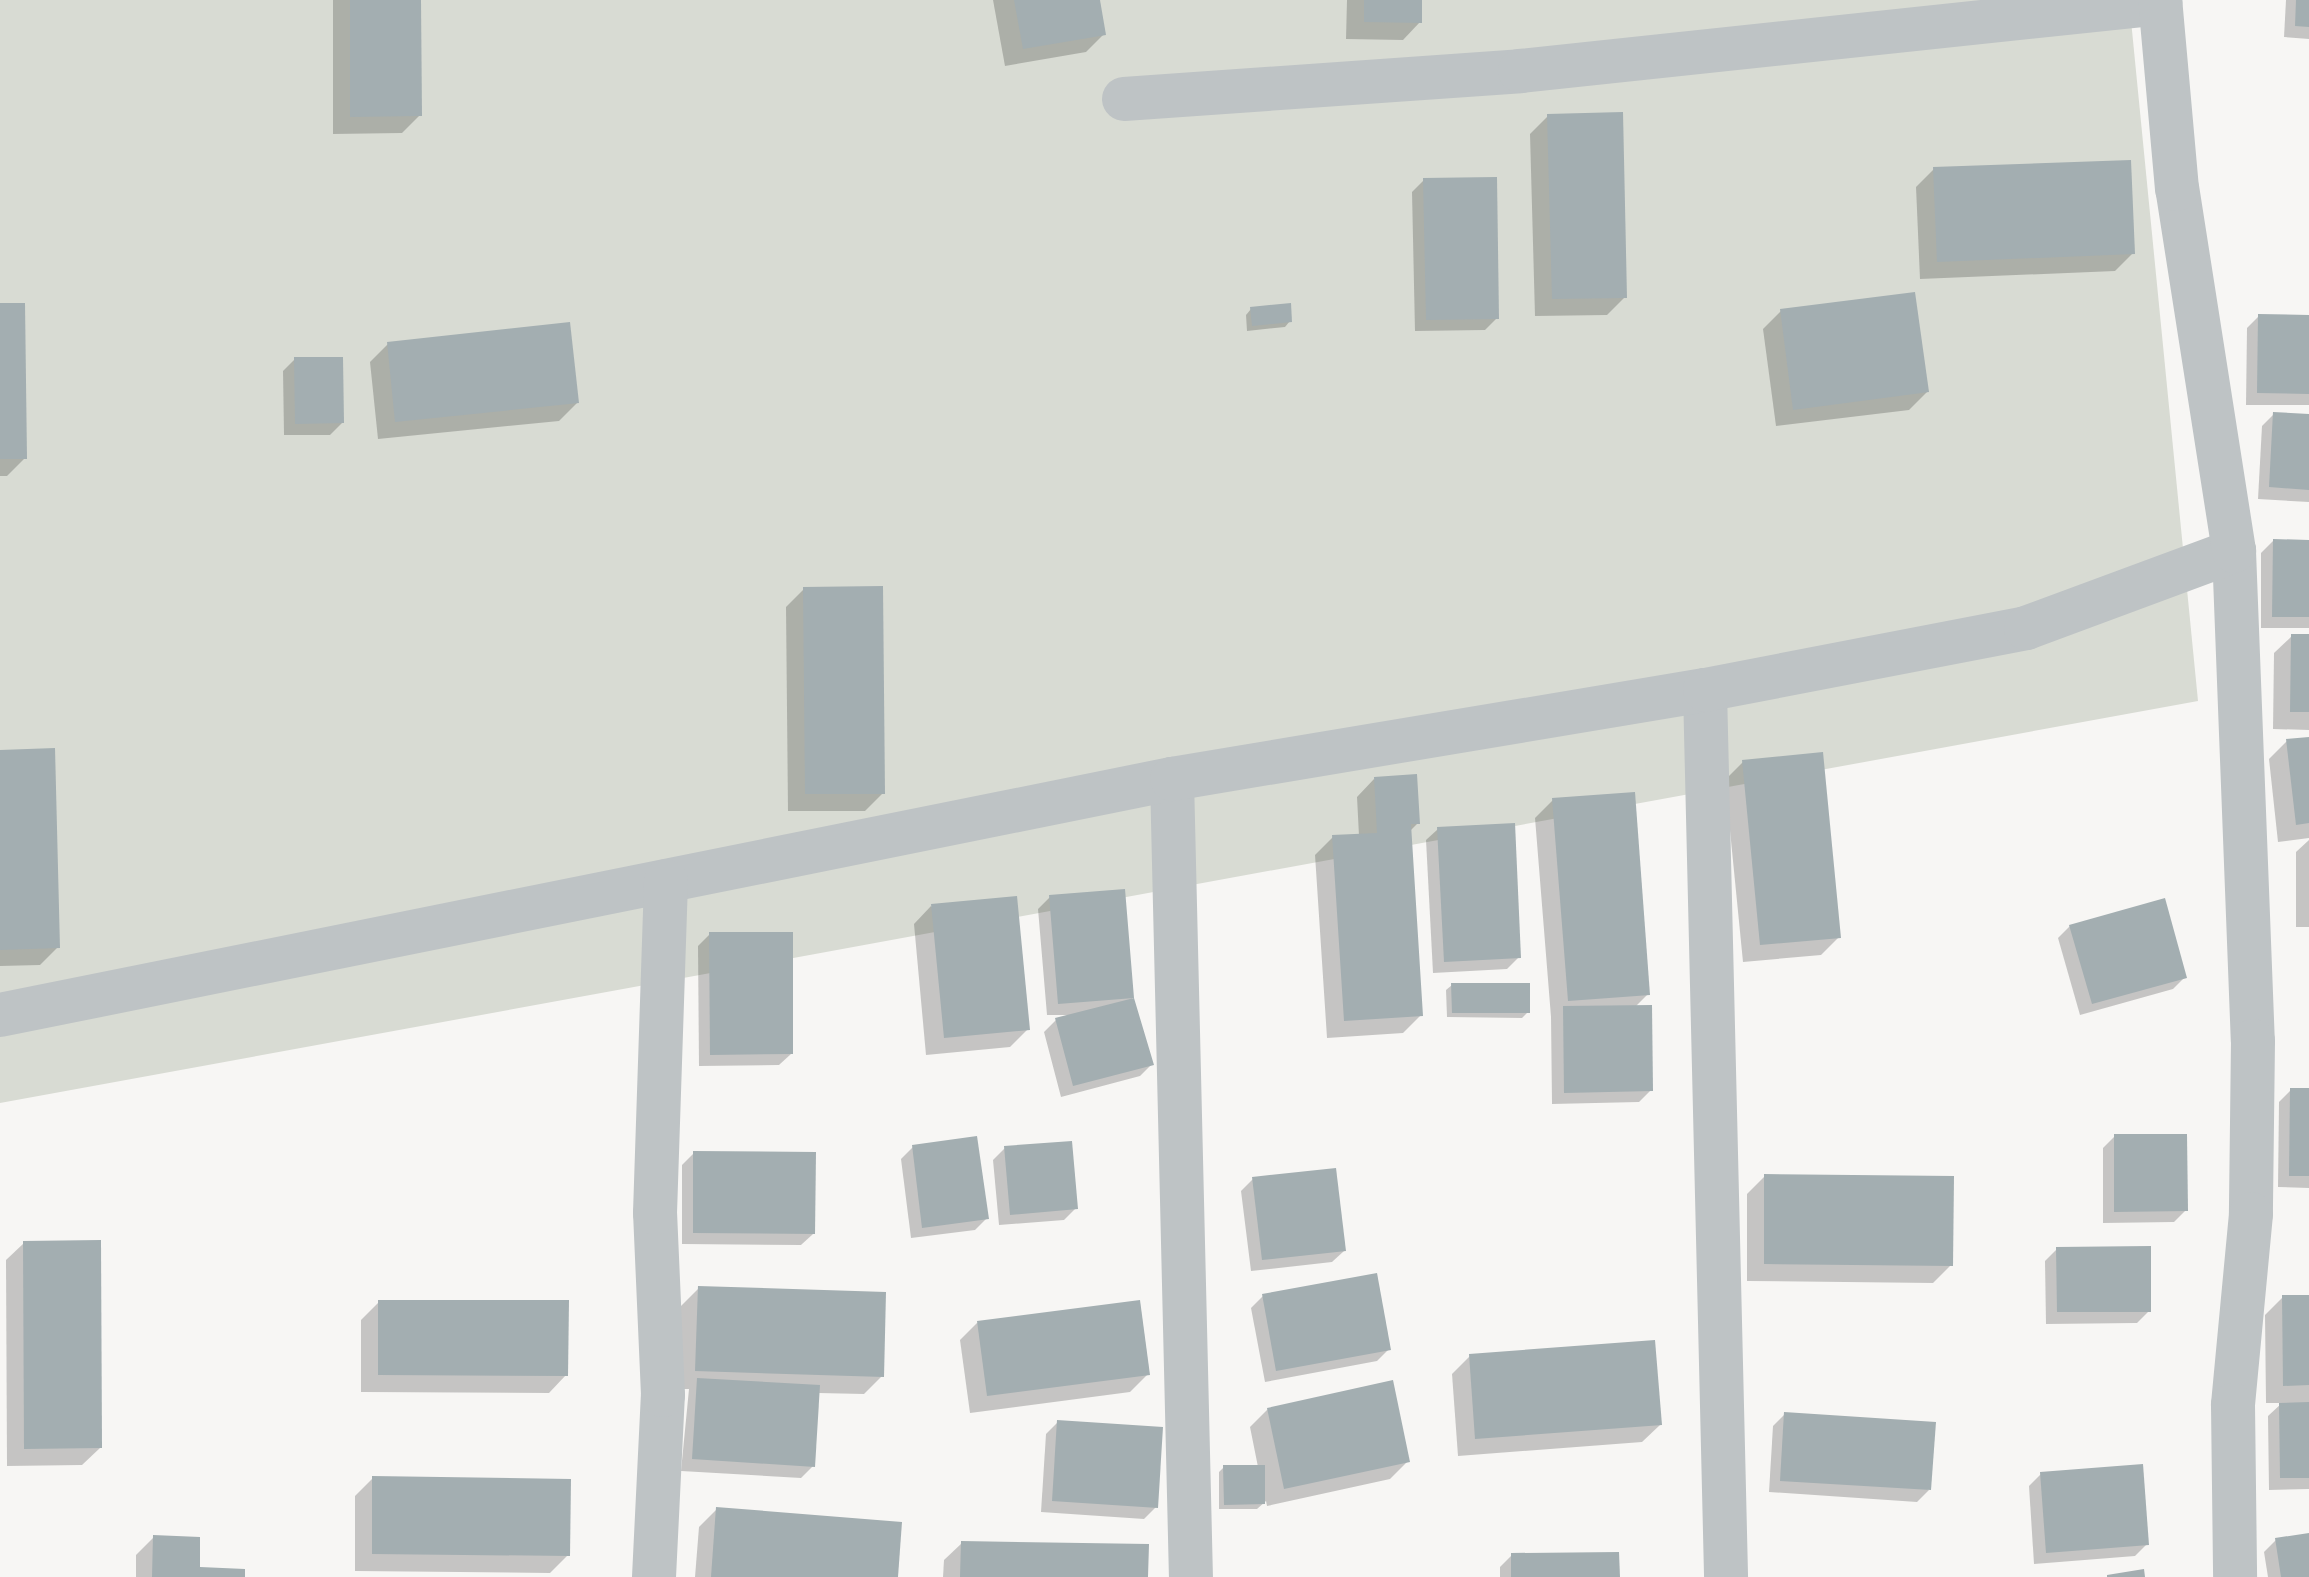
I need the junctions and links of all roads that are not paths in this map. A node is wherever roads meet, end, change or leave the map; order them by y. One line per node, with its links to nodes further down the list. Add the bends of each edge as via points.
1 (2160, 1): 2 (street, via 1520,71); 3 (street, via 2177,189)
2 (1124, 99)
3 (2234, 551): 4 (street, via 2026,628); 11 (street, via 2253,1041 2251,1214 2233,1405)
4 (1705, 690): 5 (street); 10 (street)
5 (1172, 779): 6 (street); 9 (street)
6 (666, 881): 7 (street); 8 (street, via 655,1213 663,1395)
7 (0, 1015)
8 (654, 1577)
9 (1191, 1577)
10 (1726, 1577)
11 (2235, 1577)

